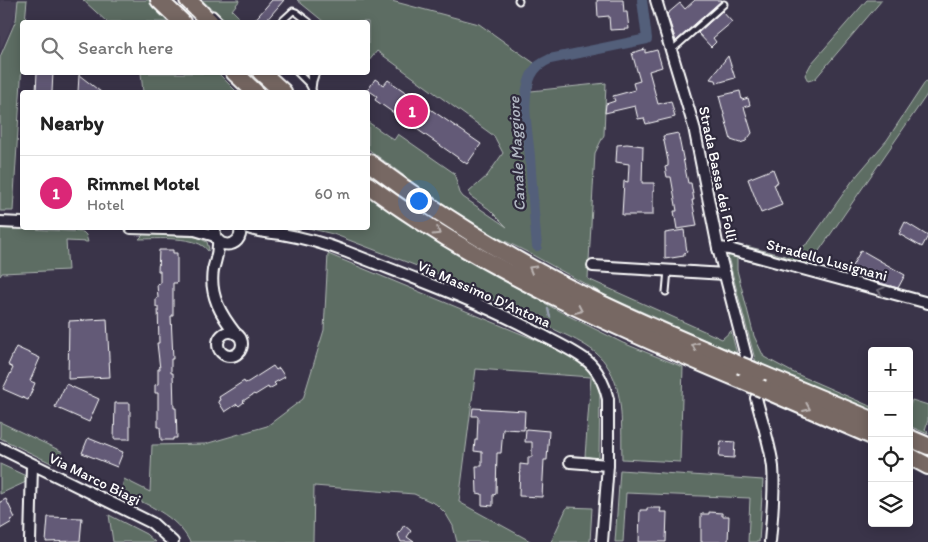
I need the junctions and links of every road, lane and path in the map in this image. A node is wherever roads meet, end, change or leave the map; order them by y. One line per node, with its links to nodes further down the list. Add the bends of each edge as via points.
1 (159, 0): 6 (highway)
2 (188, 0): 5 (highway)
3 (656, 0): 9 (street, Strada Bassa dei Folli)
4 (724, 4): 9 (lane)
5 (210, 17)
6 (180, 20)
7 (283, 20): 8 (lane, via 293,11)
8 (306, 20)
9 (672, 50): 32 (street, Strada Bassa dei Folli, via 696,132)
10 (237, 75): 15 (highway)
11 (264, 75): 16 (highway)
12 (300, 75): 17 (lane)
13 (309, 75): 18 (lane)
14 (315, 75): 19 (lane)
15 (253, 90)
16 (281, 90)
17 (312, 90)
18 (312, 90)
19 (313, 90)
20 (370, 163): 23 (highway)
21 (389, 170): 23 (lane)
22 (370, 186): 42 (highway, one-way to 42, via 446,238 514,278 603,321)
23 (447, 218): 42 (highway, one-way to 23, via 562,284)
24 (0, 222): 25 (street)
25 (20, 223)
26 (202, 230): 30 (street)
27 (240, 230): 31 (street)
28 (253, 230): 29 (street, Via Massimo D'Antona)
29 (261, 233): 31 (street, Via Massimo D'Antona); 56 (street, Via Massimo D'Antona, via 322,242 497,312 587,361 606,389)
30 (216, 235): 31 (street, via 225,245); 33 (street)
31 (234, 242): 33 (street)
32 (718, 248): 36 (street, Strada Bassa dei Folli); 38 (street, Stradello Lusignani, one-way to 32)
33 (218, 258): 39 (street, via 211,284)
34 (593, 266): 35 (street)
35 (668, 270): 36 (street); 37 (lane)
36 (725, 274): 42 (street, Strada Bassa dei Folli)
37 (666, 292)
38 (928, 303)
39 (223, 317): 40 (street); 41 (street)
40 (236, 334): 41 (street, via 228,332); 41 (street, via 241,347 233,355 225,355 219,349)
41 (222, 335)
42 (743, 367): 43 (highway, bridge)
43 (759, 387): 44 (highway, via 844,410); 45 (highway, one-way to 45); 61 (street, via 773,467)
44 (868, 428)
45 (868, 428)
46 (913, 433): 47 (highway)
47 (928, 439)
48 (913, 440): 49 (highway)
49 (928, 446)
50 (0, 448): 55 (street, Via Marco Biagi)
51 (913, 454): 53 (highway)
52 (913, 458): 57 (highway)
53 (928, 461)
54 (570, 462): 56 (street)
55 (32, 464): 58 (street); 59 (street, Via Marco Biagi, via 152,524)
56 (608, 465): 60 (street, Via Massimo D'Antona)
57 (928, 466)
58 (30, 542)
59 (173, 542)
60 (602, 542)
61 (770, 542)

